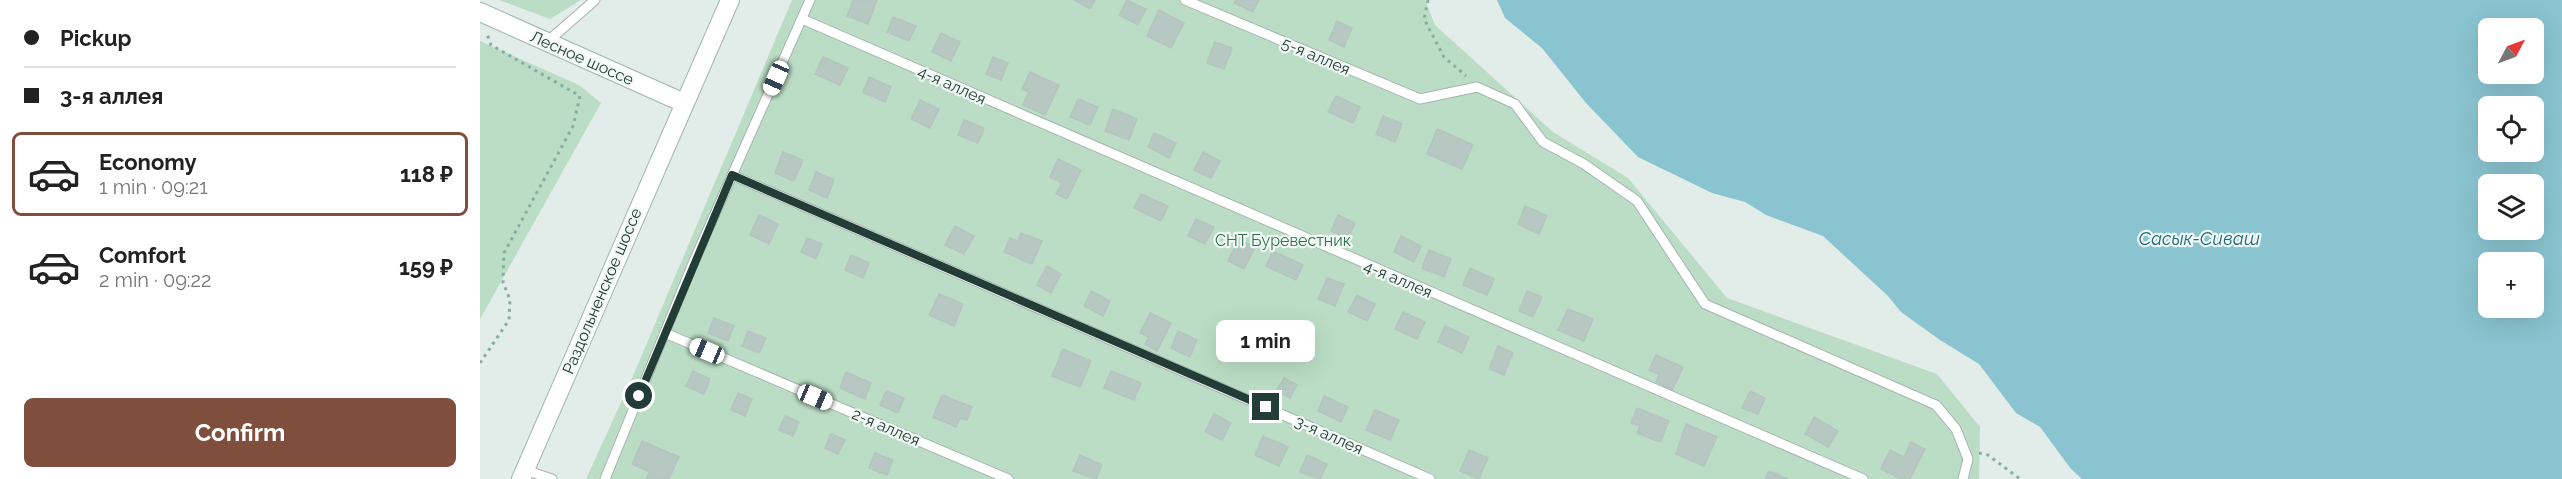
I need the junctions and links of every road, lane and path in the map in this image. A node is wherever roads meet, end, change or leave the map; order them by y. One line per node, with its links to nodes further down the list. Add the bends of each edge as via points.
1 (595, 0): 8 (lane)
2 (730, 0): 10 (main road, Раздольненское шоссе)
3 (810, 0): 7 (lane)
4 (1185, 0): 9 (lane, 5-я аллея, via 1420,99)
5 (1428, 0): 9 (path, via 1424,19 1444,57)
6 (480, 12): 8 (main road, Лесное шоссе); 13 (path, via 491,45 580,96 573,126 504,253 503,282 510,300 509,320)
7 (802, 19): 11 (lane); 20 (lane, 4-я аллея)
8 (547, 42): 10 (main road, Лесное шоссе)
9 (1478, 87): 14 (lane, via 1515,104 1543,142 1584,164 1637,201 1705,304 1936,405 1956,429)
10 (684, 103): 15 (main road, Раздольненское шоссе)
11 (732, 175): 12 (lane); 19 (lane, 3-я аллея)
12 (664, 333): 17 (lane); 18 (lane, 2-я аллея)
13 (480, 363)
14 (1965, 451): 21 (lane, via 1968,459); 22 (path, via 1988,455)
15 (523, 474): 16 (lane)
16 (552, 479)
17 (605, 479)
18 (1008, 479)
19 (1430, 479)
20 (1863, 479)
21 (1963, 479)
22 (2020, 479)

